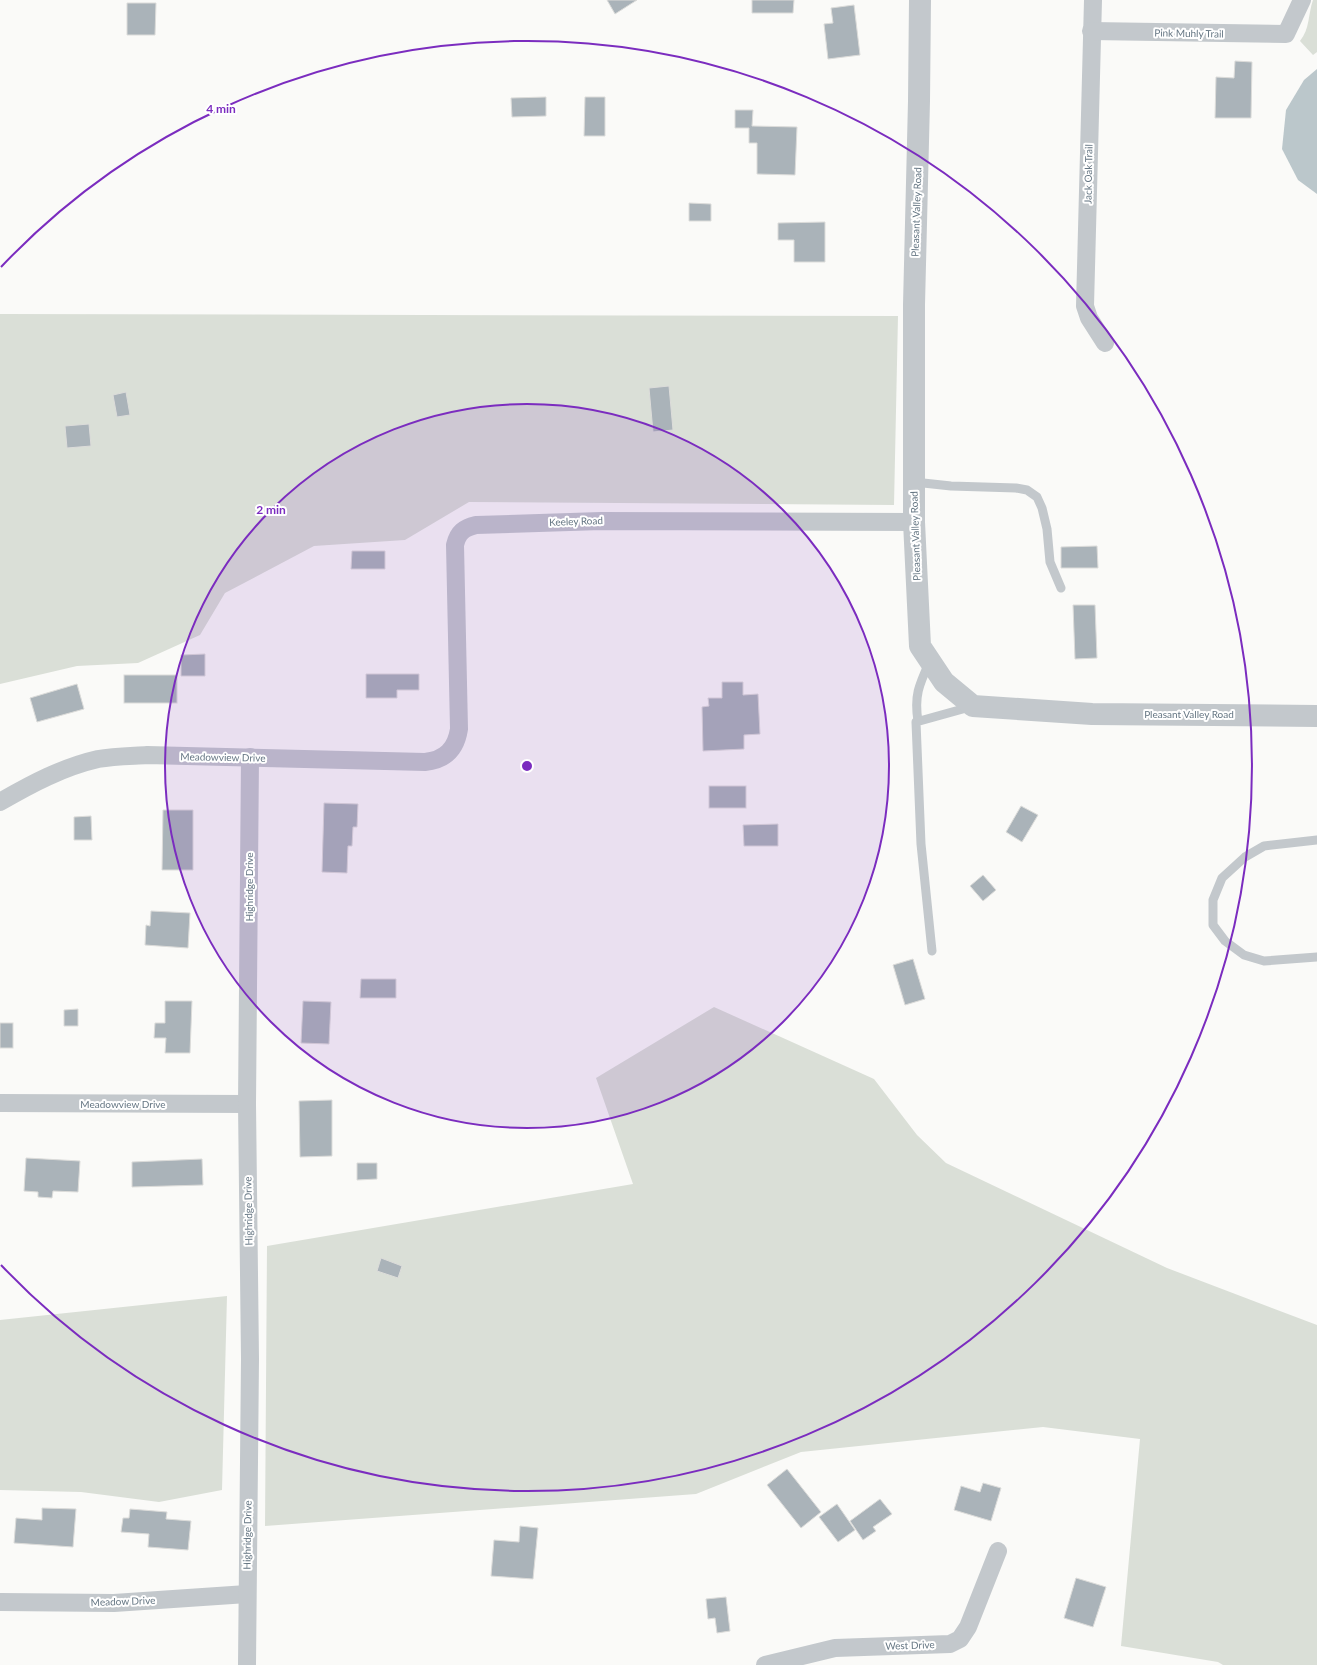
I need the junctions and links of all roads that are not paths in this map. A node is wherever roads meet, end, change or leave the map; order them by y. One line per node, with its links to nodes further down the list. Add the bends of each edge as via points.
1 (920, 0): 6 (street, Pleasant Valley Road, via 914,305)
2 (1093, 0): 4 (street, Jack Oak Trail)
3 (1302, 0): 4 (street, Pink Muhly Trail, via 1286,34)
4 (1091, 31): 5 (street, Jack Oak Trail, via 1085,306 1089,318)
5 (1105, 343)
6 (914, 482): 7 (street, Pleasant Valley Road); 8 (lane, via 1016,488 1032,493 1042,508 1050,562)
7 (914, 522): 9 (street, Pleasant Valley Road, via 920,646); 13 (street, Keeley Road, via 601,521 476,524 467,527 460,531 455,545 459,717 457,741)
8 (1061, 588)
9 (930, 661): 10 (street, Pleasant Valley Road, via 944,682); 12 (lane, via 918,687)
10 (974, 706): 11 (street, Pleasant Valley Road, via 1092,714); 12 (lane)
11 (1317, 716)
12 (918, 721): 17 (lane, via 916,722 921,844)
13 (452, 749): 14 (street, Meadowview Drive, via 435,761 425,762)
14 (250, 757): 15 (street, Meadowview Drive, via 147,755 98,759 53,774); 20 (street, Highridge Drive)
15 (0, 802)
16 (1317, 840): 18 (lane, via 1264,846 1245,857 1222,878 1213,900 1213,924 1225,941 1244,955 1264,961)
17 (932, 951)
18 (1317, 957)
19 (0, 1103): 20 (street, Meadowview Drive)
20 (247, 1104): 22 (street, Highridge Drive, via 250,1359)
21 (998, 1551): 25 (street, West Drive, via 968,1627 960,1639 950,1644 835,1648)
22 (247, 1594): 23 (street, Meadow Drive, via 114,1603); 24 (street, Highridge Drive)
23 (0, 1602)
24 (247, 1665)
25 (765, 1665)

